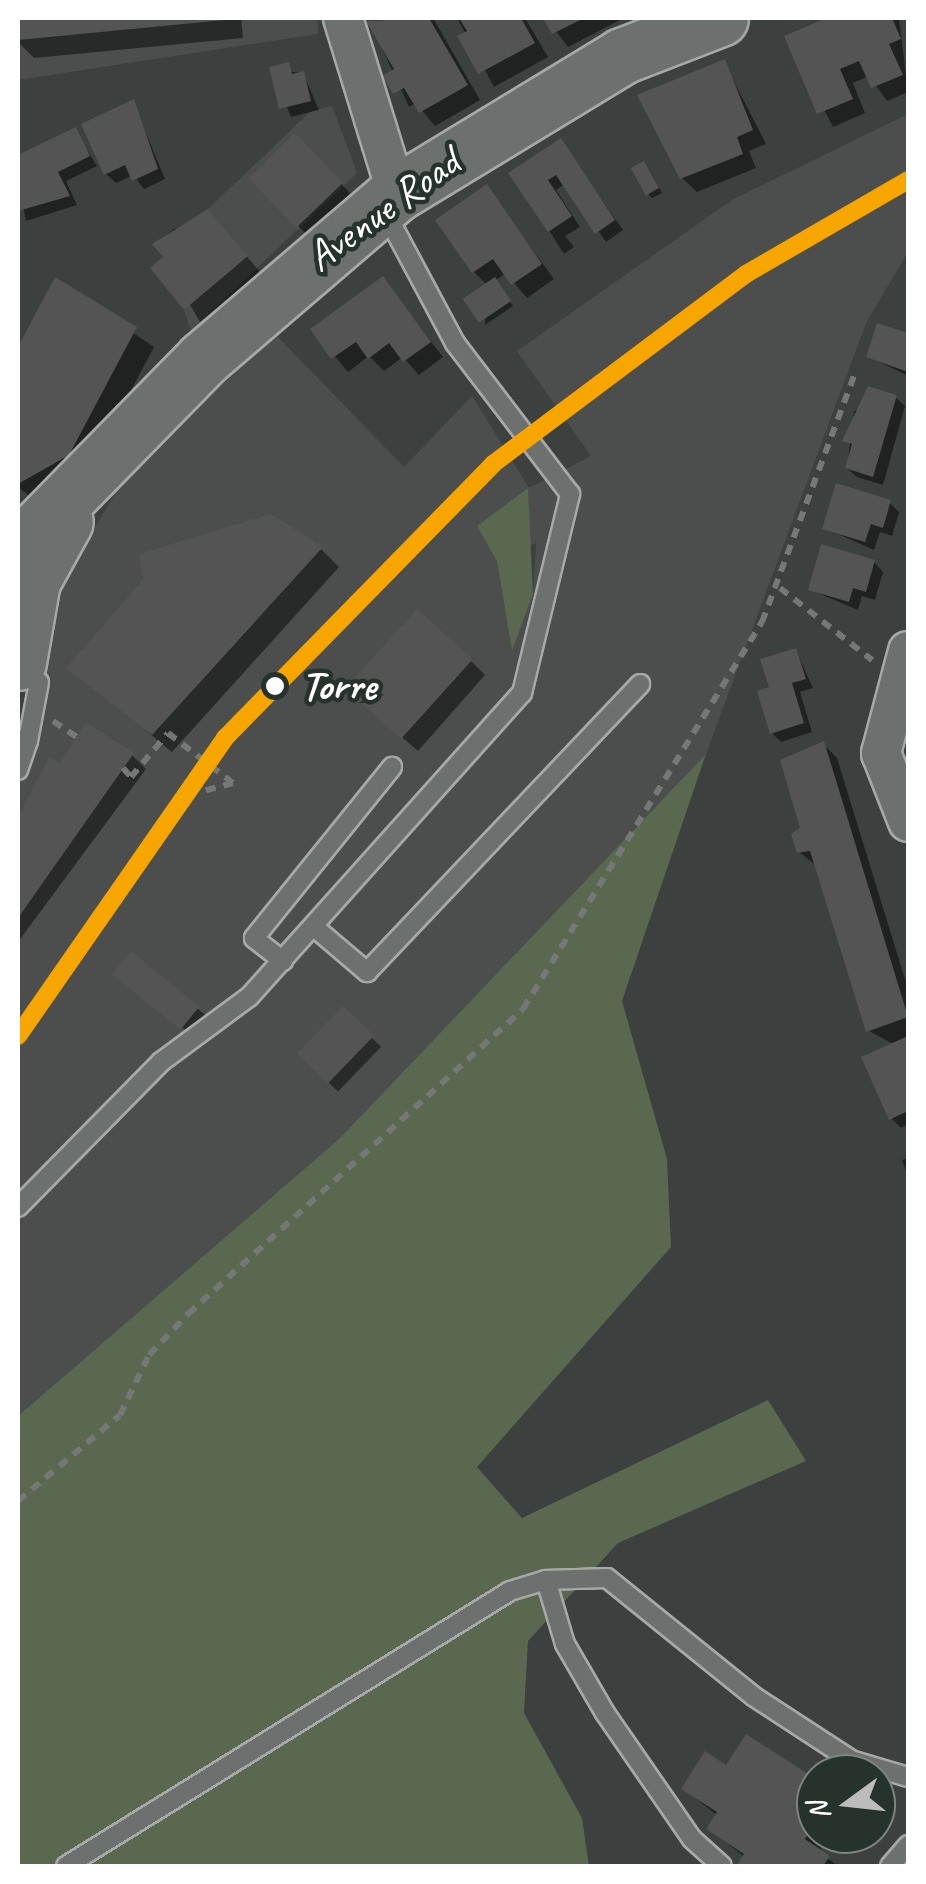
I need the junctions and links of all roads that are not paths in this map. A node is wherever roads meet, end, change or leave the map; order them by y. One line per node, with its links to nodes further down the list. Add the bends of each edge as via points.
1 (343, 18): 3 (street)
2 (720, 18): 3 (main road, Avenue Road, via 622,56)
3 (389, 199): 4 (main road, Avenue Road, via 294,276); 13 (lane, via 455,342 570,494 522,693)
4 (93, 470): 5 (main road, Avenue Road); 6 (main road, Avenue Road)
5 (18, 548)
6 (24, 656): 9 (lane)
7 (906, 660): 12 (street, via 881,753)
8 (640, 684): 13 (lane, via 367,972)
9 (23, 740): 11 (lane)
10 (392, 767): 14 (lane, via 254,938)
11 (18, 770)
12 (908, 822)
13 (314, 928): 14 (lane)
14 (283, 961): 15 (lane, via 162,1062)
15 (18, 1207)
16 (546, 1580): 17 (lane, via 607,1578 770,1707 852,1760); 19 (lane, via 510,1591); 20 (lane, via 565,1644 604,1714)
17 (908, 1777)
18 (908, 1845): 21 (lane)
19 (66, 1866)
20 (722, 1866)
21 (890, 1866)

